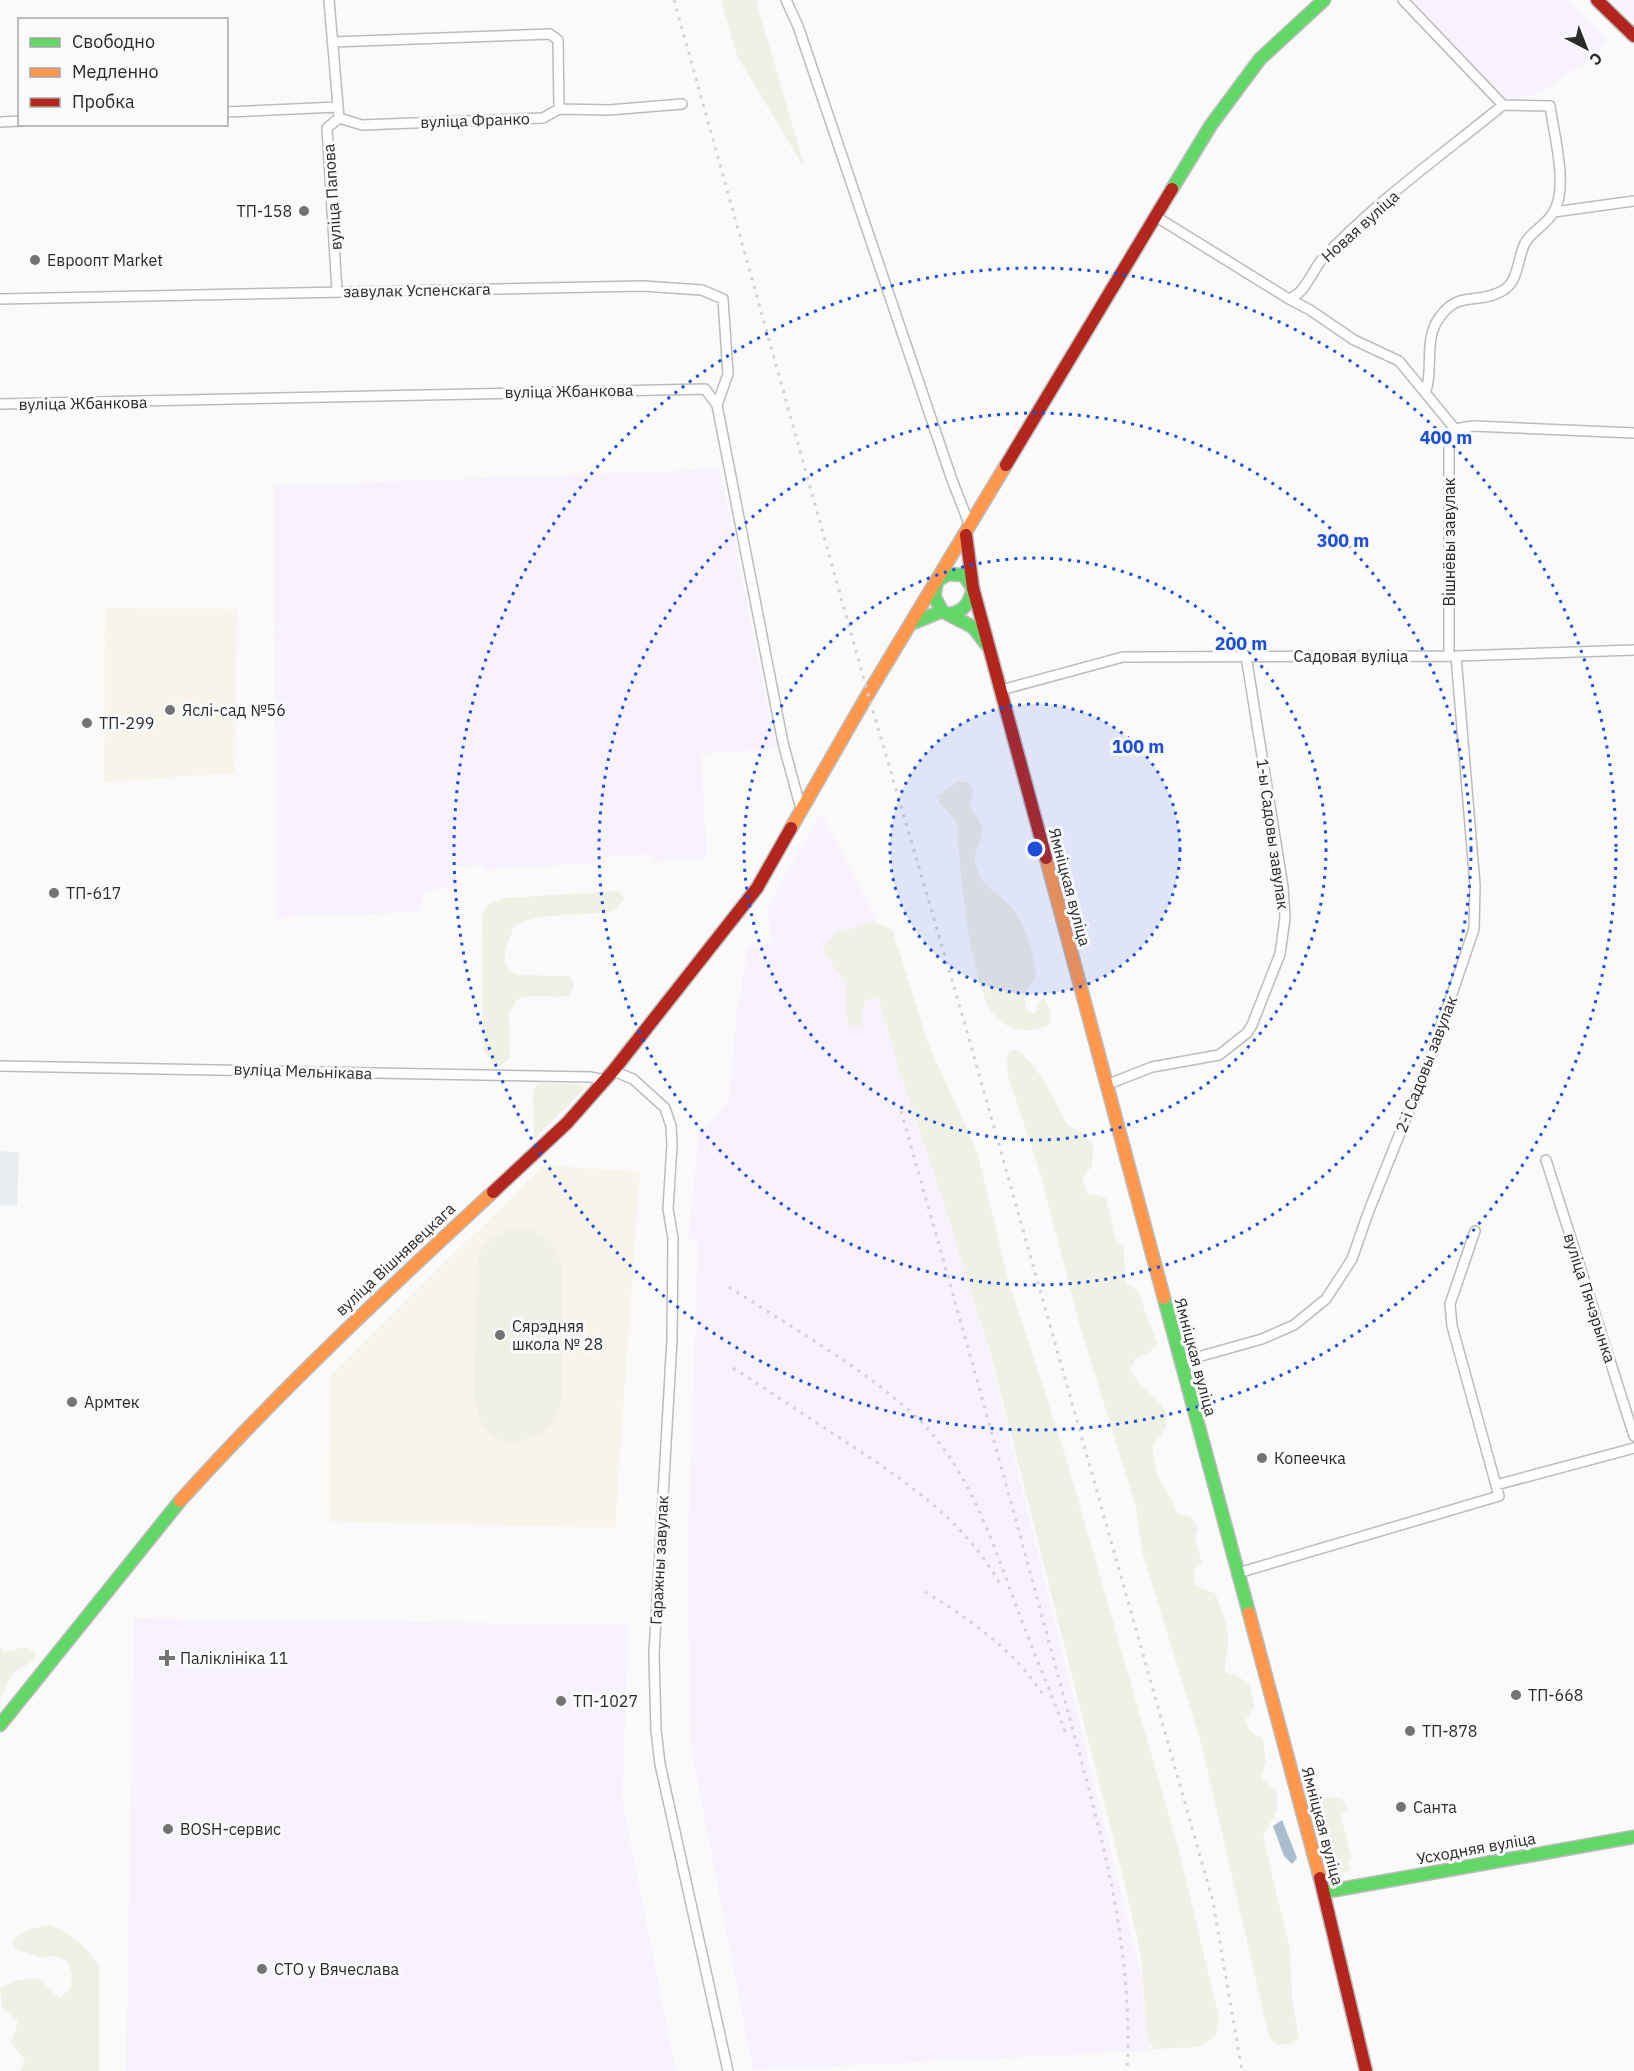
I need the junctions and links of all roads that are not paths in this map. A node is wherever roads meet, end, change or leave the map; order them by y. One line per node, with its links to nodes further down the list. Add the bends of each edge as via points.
1 (329, 0): 7 (street, вуліца Папова)
2 (786, 0): 27 (street)
3 (1324, 0): 18 (main road, вуліца Вішнявецкага, via 1245,76)
4 (1403, 0): 9 (street)
5 (1597, 0): 6 (main road)
6 (1634, 36)
7 (332, 42): 10 (street, вуліца Папова); 11 (street, via 550,34 558,40)
8 (682, 104): 11 (street, вуліца Франко, via 609,110)
9 (1503, 105): 17 (street, via 1550,106 1561,195); 21 (street, Новая вуліца, via 1324,256 1302,289)
10 (338, 107): 12 (street); 13 (street, вуліца Папова)
11 (559, 109): 13 (street, вуліца Франко, via 543,118 362,125)
12 (228, 112)
13 (339, 118): 19 (street, вуліца Папова, via 327,128)
14 (18, 121): 15 (street)
15 (0, 122)
16 (1634, 201): 17 (street)
17 (1554, 212): 22 (street, via 1525,243 1514,276 1504,290 1456,301 1443,313 1432,335)
18 (1155, 216): 21 (street); 27 (main road, вуліца Вішнявецкага)
19 (337, 291): 20 (street, завулак Успенскага); 24 (street, завулак Успенскага, via 643,286 702,290 723,299 728,374)
20 (0, 299)
21 (1289, 299): 22 (street, via 1354,340 1400,361)
22 (1426, 391): 25 (street)
23 (0, 404): 24 (street, вуліца Жбанкова, via 705,389)
24 (717, 405): 37 (street, via 783,743)
25 (1455, 429): 26 (street, via 1473,426); 35 (street, Вішнёвы завулак, via 1449,459)
26 (1634, 434)
27 (968, 530): 28 (main road, вуліца Вішнявецкага); 29 (main road, Ямніцкая вуліца)
28 (937, 581): 29 (main road, via 948,574 960,574); 30 (main road, via 934,596); 31 (main road, вуліца Вішнявецкага)
29 (973, 588): 30 (main road, via 968,605 961,611); 33 (main road, Ямніцкая вуліца)
30 (946, 613): 31 (main road, via 928,615); 33 (main road, via 976,630)
31 (912, 623): 37 (main road, вуліца Вішнявецкага)
32 (1634, 650): 35 (street, Садовая вуліца)
33 (992, 652): 36 (main road, Ямніцкая вуліца)
34 (1246, 656): 35 (street, Садовая вуліца); 36 (street, Садовая вуліца, via 1123,657); 40 (street, 1-ы Садовы завулак, via 1284,898 1278,960 1252,1025 1225,1052 1152,1067)
35 (1453, 656): 43 (street, 2-і Садовы завулак, via 1475,885 1474,929 1432,1053 1352,1259 1326,1299 1294,1325 1263,1339)
36 (1001, 690): 40 (main road, Ямніцкая вуліца)
37 (801, 809): 39 (main road, вуліца Вішнявецкага, via 757,888)
38 (0, 1066): 39 (street, вуліца Мельнікава)
39 (609, 1076): 48 (main road, вуліца Вішнявецкага, via 567,1123 363,1311 225,1451 156,1528); 51 (street, Гаражны завулак, via 633,1079 665,1108 671,1126 668,1209 673,1238 672,1339 654,1643 656,1730 660,1764)
40 (1106, 1085): 43 (main road, Ямніцкая вуліца)
41 (1546, 1160): 44 (street, вуліца Пячэрынка)
42 (1475, 1231): 46 (street, via 1450,1304 1452,1326)
43 (1180, 1362): 47 (main road, Ямніцкая вуліца)
44 (1634, 1436)
45 (1634, 1448): 46 (street)
46 (1496, 1485): 47 (street, via 1499,1496)
47 (1238, 1573): 50 (main road, Ямніцкая вуліца)
48 (0, 1725)
49 (1634, 1837): 50 (main road, Усходняя вуліца)
50 (1324, 1892): 52 (main road, Ямніцкая вуліца)
51 (728, 2071)
52 (1366, 2071)

